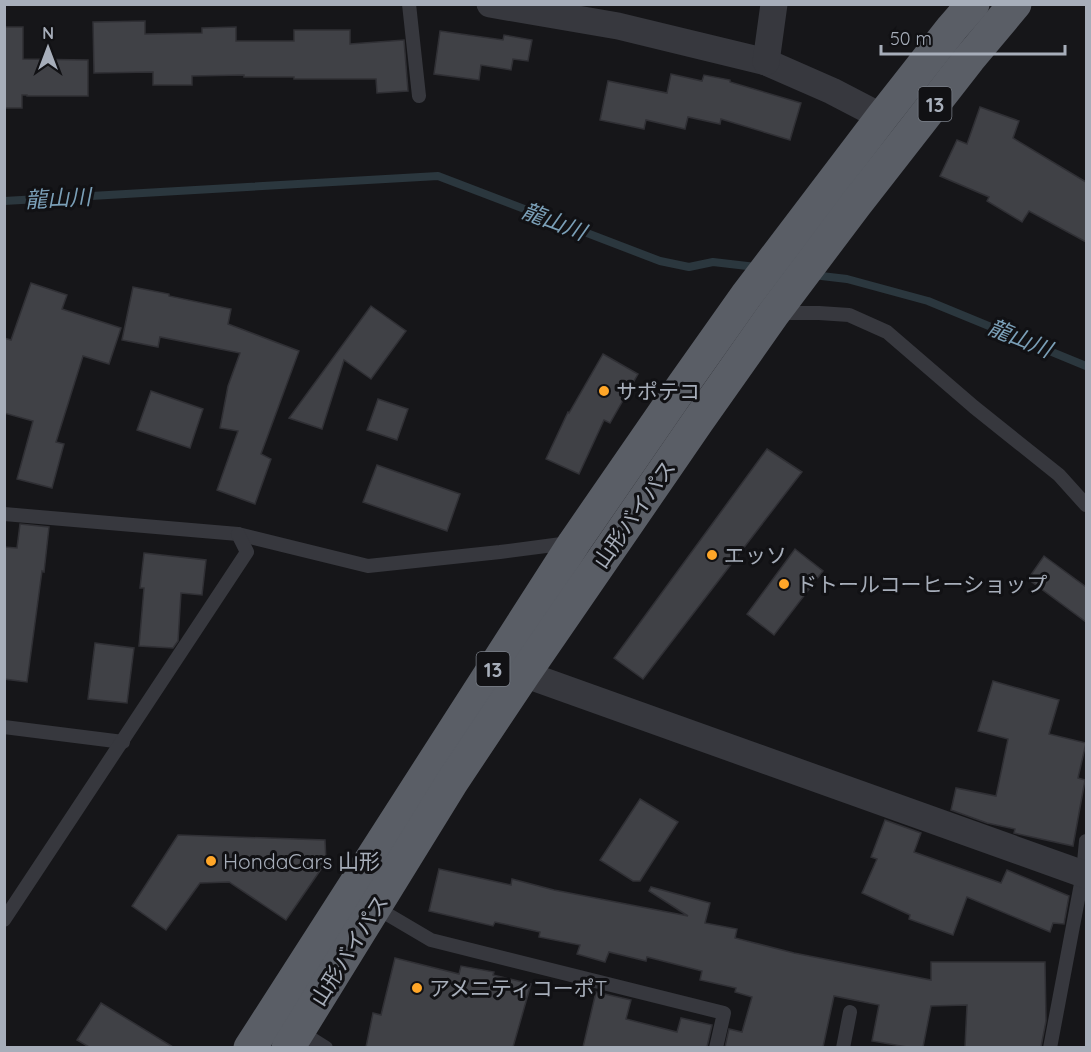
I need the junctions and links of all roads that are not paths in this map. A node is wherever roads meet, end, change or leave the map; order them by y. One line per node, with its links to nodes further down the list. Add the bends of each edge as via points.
1 (409, 4): 7 (lane)
2 (489, 4): 6 (street, via 618,26)
3 (774, 4): 6 (street)
4 (973, 4): 8 (highway, 山形バイパス / 13)
5 (1015, 4): 9 (highway, 山形バイパス / 13)
6 (766, 62): 8 (street)
7 (418, 96)
8 (882, 117): 13 (highway, 山形バイパス / 13, via 746,296)
9 (774, 313): 10 (lane, via 849,315 887,332 1059,475); 14 (highway, 山形バイパス / 13)
10 (1086, 505)
11 (4, 514): 12 (lane)
12 (238, 534): 13 (lane, via 368,566); 16 (lane, via 247,552)
13 (574, 543): 23 (highway, 山形バイパス / 13)
14 (524, 674): 18 (street); 19 (highway, 山形バイパス / 13)
15 (4, 727): 16 (lane)
16 (123, 742): 20 (lane)
17 (1086, 841): 18 (lane)
18 (1085, 874): 26 (lane)
19 (375, 907): 22 (highway, 山形バイパス / 13); 24 (lane, via 431,940 724,1013)
20 (6, 915)
21 (850, 1012): 25 (lane)
22 (304, 1042)
23 (250, 1047)
24 (716, 1047)
25 (843, 1047)
26 (1050, 1047)

